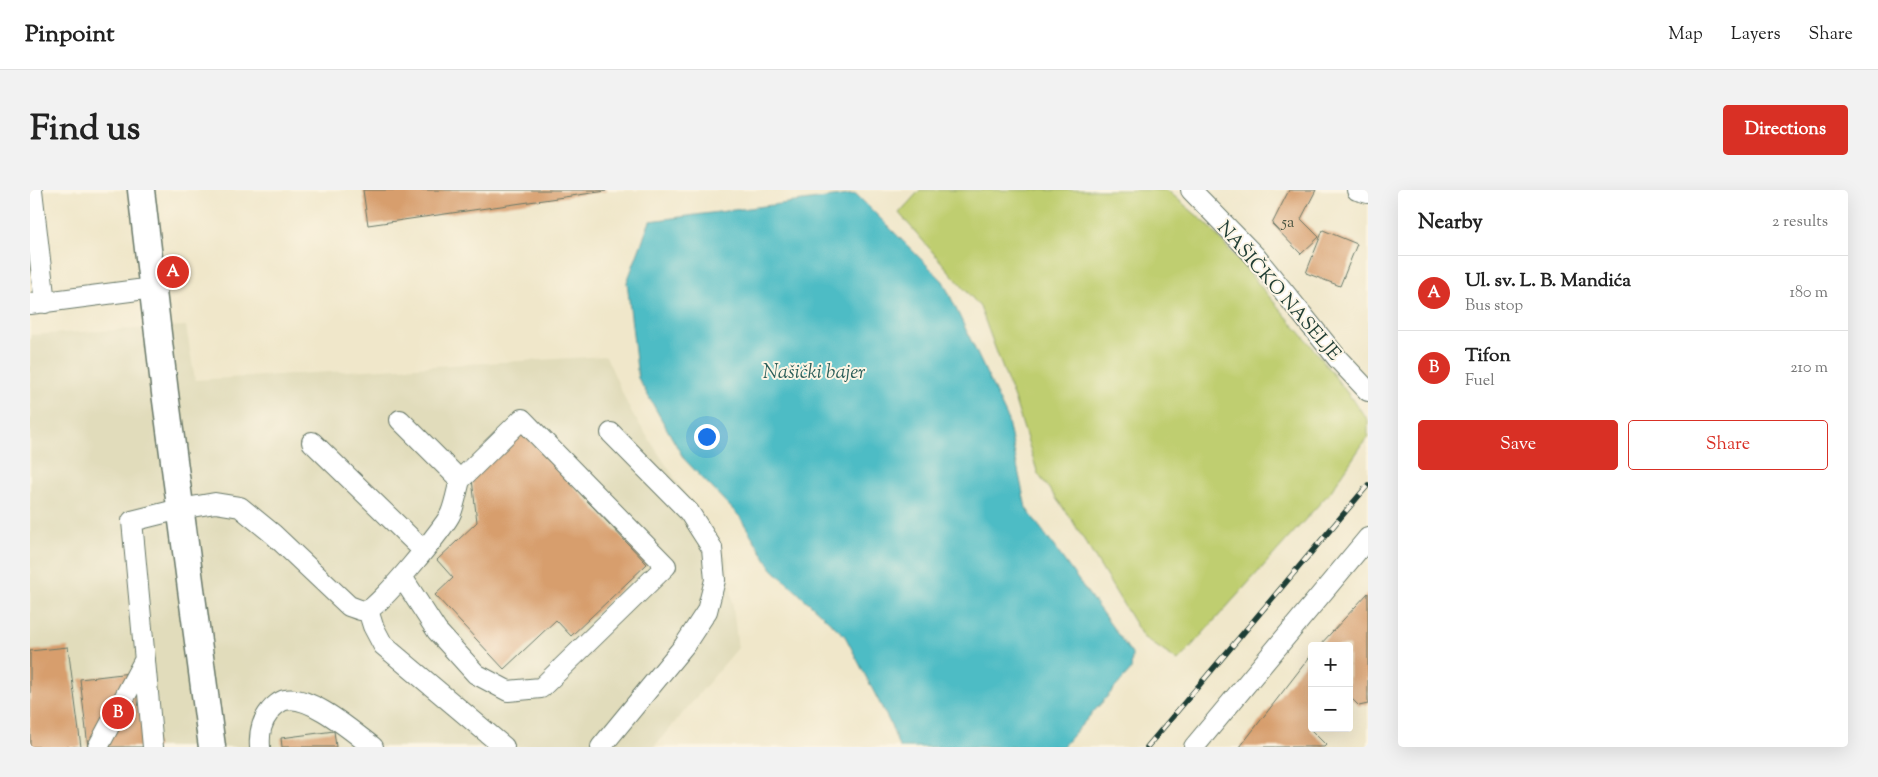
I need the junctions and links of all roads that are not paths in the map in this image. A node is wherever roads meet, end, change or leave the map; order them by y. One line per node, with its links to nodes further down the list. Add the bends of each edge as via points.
1 (32, 190): 7 (street)
2 (141, 190): 6 (main road)
3 (1191, 190): 8 (street, NAŠIČKO NASELJE, via 1255,256 1338,360)
4 (1357, 190): 5 (street)
5 (1368, 193)
6 (153, 288): 7 (street); 13 (main road)
7 (38, 303)
8 (1368, 391)
9 (400, 420): 12 (street)
10 (611, 433): 27 (street, via 689,512 712,548 715,580 706,611 684,646)
11 (312, 442): 15 (street)
12 (460, 480): 15 (street, via 450,515); 16 (street, via 522,419 666,566 541,688 508,691 476,674 437,631)
13 (180, 509): 17 (street, via 215,503 240,507 349,606); 18 (street, via 132,521); 22 (main road)
14 (1368, 538): 28 (street)
15 (422, 550): 16 (street)
16 (402, 577): 17 (street, via 381,601)
17 (368, 610): 26 (street, via 383,644)
18 (145, 659): 20 (street); 21 (street)
19 (342, 724): 23 (street, via 323,710 295,700 284,700 264,719 259,732); 24 (street); 25 (street)
20 (98, 747)
21 (153, 747)
22 (212, 747)
23 (260, 747)
24 (345, 747)
25 (373, 747)
26 (504, 747)
27 (601, 747)
28 (1194, 747)

